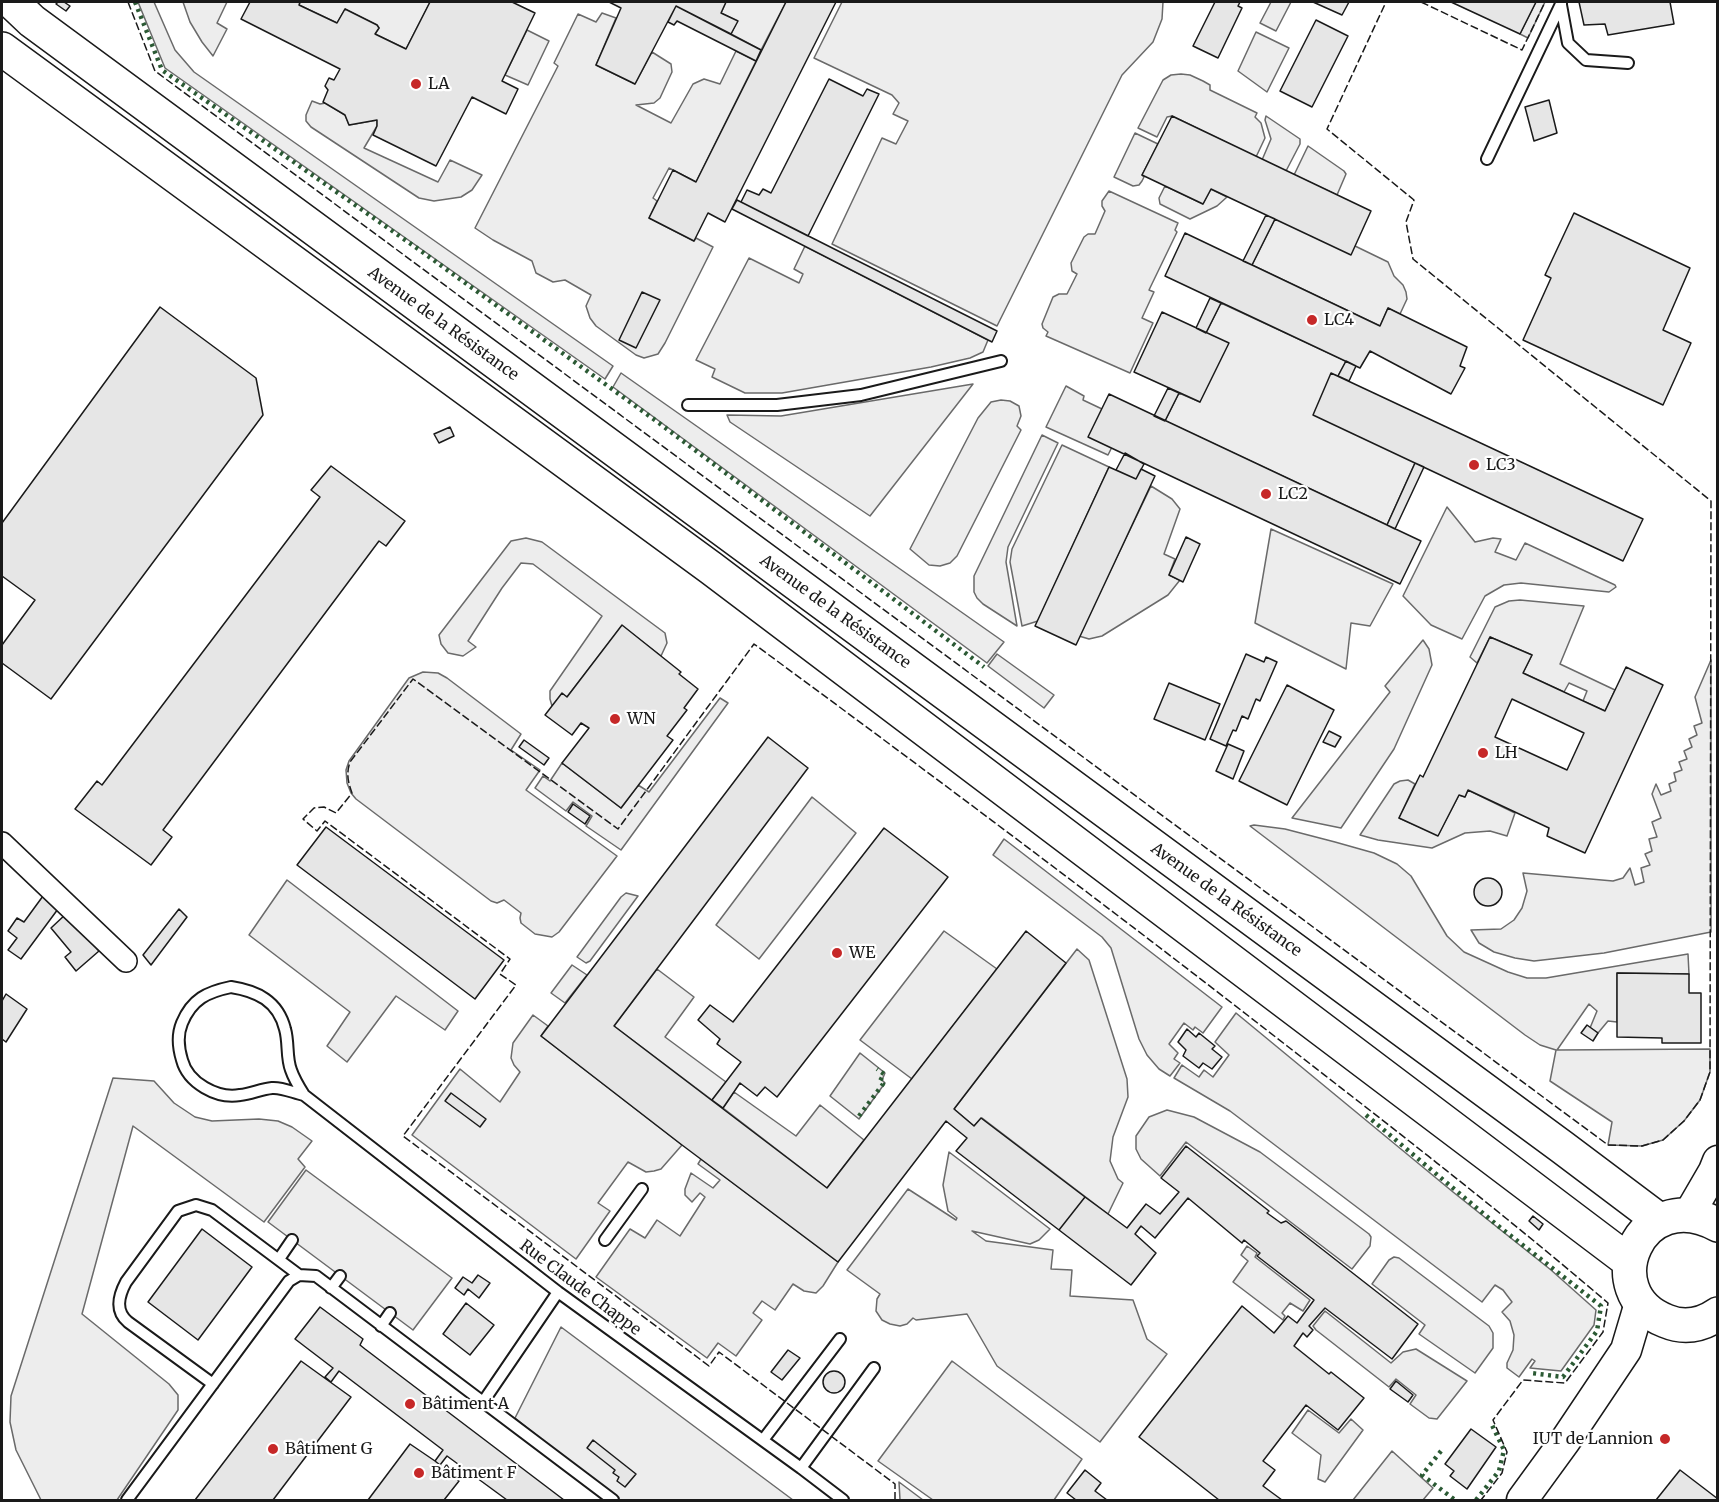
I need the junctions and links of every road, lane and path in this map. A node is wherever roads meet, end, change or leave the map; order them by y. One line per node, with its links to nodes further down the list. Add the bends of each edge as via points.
1 (12, 2): 13 (main road, Avenue de la Résistance, via 32,21 1552,1140)
2 (1561, 3): 4 (lane, via 1568,43 1586,60); 5 (lane)
3 (2, 49): 17 (main road, via 711,568)
4 (1628, 63)
5 (1487, 159)
6 (1001, 361): 7 (lane, via 861,395 777,405)
7 (688, 405)
8 (2, 843): 9 (street)
9 (126, 961)
10 (304, 1095): 10 (lane, via 291,1071 286,1030 279,1012 266,998 231,987 213,990 196,1000 179,1030 178,1047 193,1078 222,1095 240,1096 275,1088); 21 (lane, Rue Claude Chappe)
11 (1718, 1161): 13 (street)
12 (642, 1189): 15 (lane)
13 (1689, 1220): 17 (main road, via 1645,1231)
14 (292, 1240): 16 (lane)
15 (605, 1240)
16 (279, 1259): 18 (lane); 30 (lane, via 212,1210 196,1205 178,1211 121,1292 121,1316)
17 (1630, 1262): 22 (main road, via 1631,1284)
18 (299, 1275): 20 (lane, via 316,1276); 30 (lane, via 289,1281)
19 (340, 1276): 20 (lane)
20 (331, 1288): 26 (lane)
21 (558, 1292): 31 (lane); 32 (lane, Rue Claude Chappe)
22 (1640, 1303): 25 (main road, via 1655,1317); 28 (street)
23 (390, 1313): 26 (lane)
24 (1714, 1321): 25 (main road)
25 (1675, 1325): 28 (street)
26 (381, 1326): 31 (lane)
27 (840, 1339): 32 (lane)
28 (1626, 1350): 37 (street)
29 (874, 1368): 33 (lane)
30 (213, 1384): 34 (lane)
31 (483, 1402): 35 (lane)
32 (763, 1440): 33 (lane, Rue Claude Chappe)
33 (801, 1468): 36 (lane, Rue Claude Chappe)
34 (127, 1500)
35 (613, 1500)
36 (843, 1500)
37 (1522, 1500)

